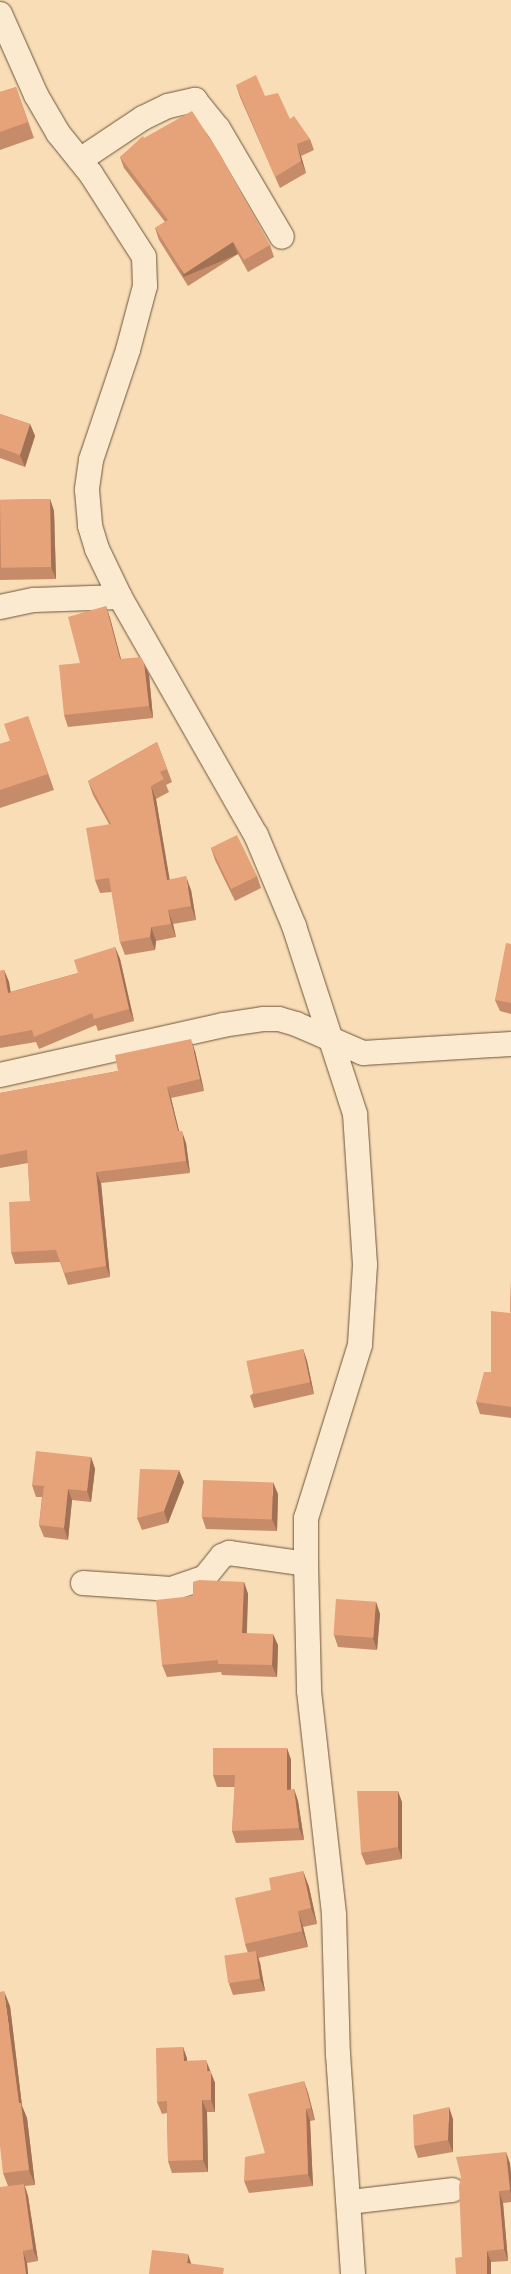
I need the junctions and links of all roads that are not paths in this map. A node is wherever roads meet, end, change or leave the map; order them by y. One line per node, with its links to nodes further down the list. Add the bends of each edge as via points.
1 (0, 14): 2 (street, via 36,95 58,133)
2 (80, 160): 3 (street, via 144,118 168,106 195,100 218,128); 4 (street, via 140,248 145,272 145,286 128,350 91,460 87,490 90,526 97,549)
3 (282, 237)
4 (120, 597): 5 (street, via 34,600); 6 (street, via 256,835 294,926)
5 (0, 607)
6 (333, 1040): 7 (street, via 363,1052); 8 (street, via 279,1019 263,1019); 9 (street, via 355,1114 365,1265 360,1345 306,1518)
7 (511, 1044)
8 (0, 1075)
9 (306, 1564): 10 (street, via 229,1553 222,1556 205,1577 171,1590); 12 (street, via 309,1691 334,1915 338,2054)
10 (82, 1583)
11 (452, 2190): 12 (street)
12 (354, 2201): 13 (street)
13 (353, 2274)

